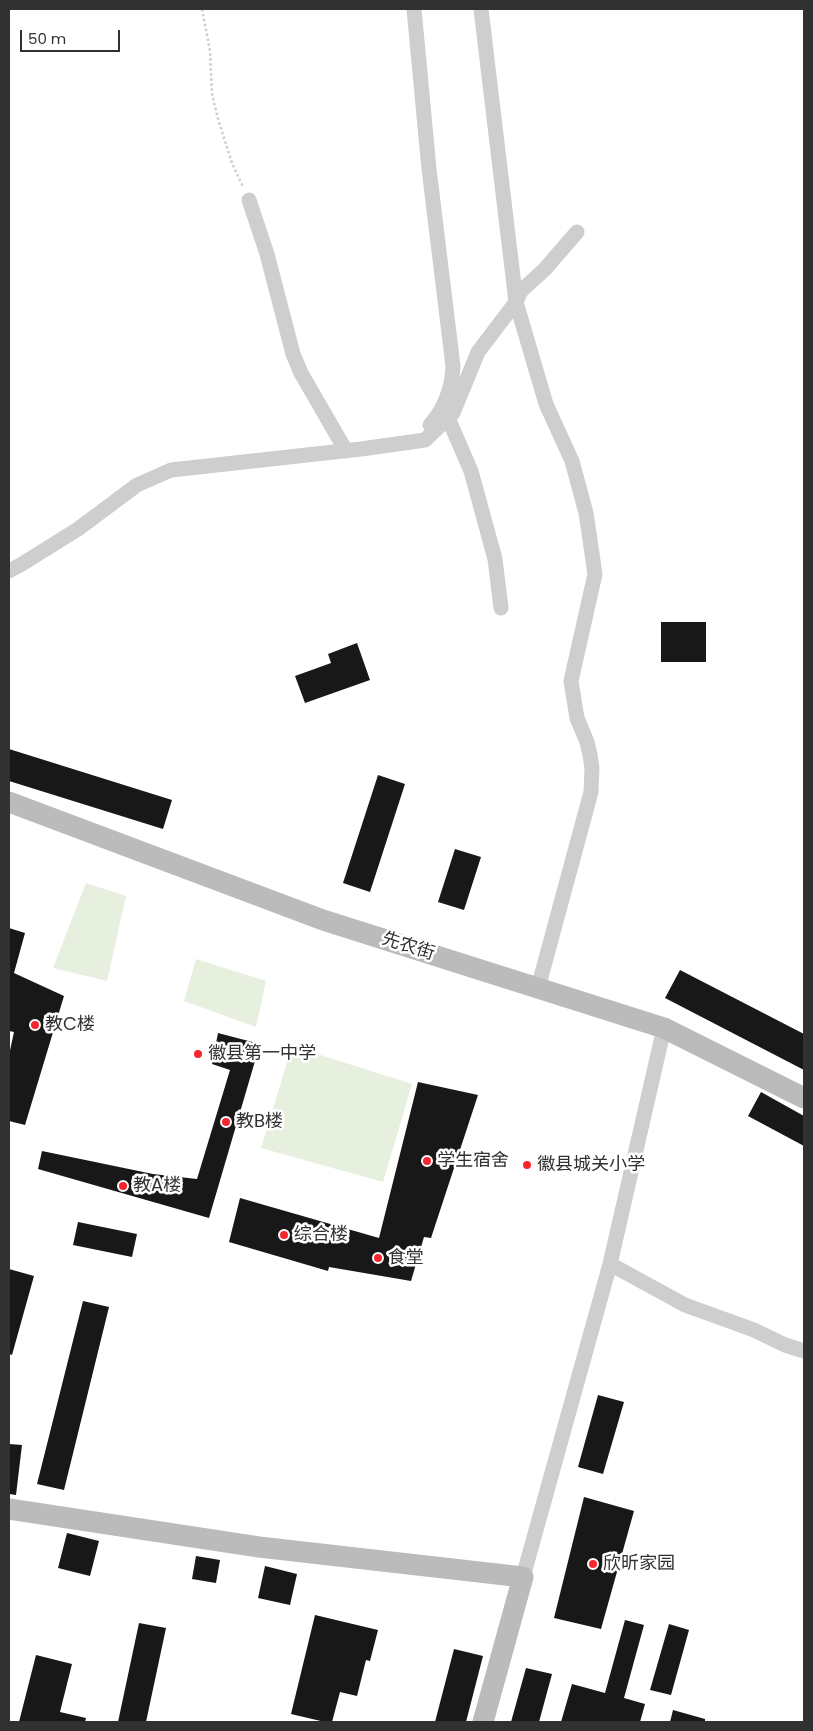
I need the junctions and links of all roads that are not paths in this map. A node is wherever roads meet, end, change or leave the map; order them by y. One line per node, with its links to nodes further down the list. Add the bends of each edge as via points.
1 (414, 9): 7 (street, via 453,366 446,399 428,427)
2 (481, 9): 5 (street)
3 (249, 200): 8 (street, via 293,354)
4 (577, 232): 5 (street, via 521,292)
5 (516, 302): 6 (street, via 478,352); 12 (street, via 546,404 572,461 586,513 595,574 571,681 576,718 590,755 591,792)
6 (448, 418): 7 (street); 10 (street, via 473,480 495,559)
7 (425, 440): 8 (street)
8 (346, 451): 9 (street, via 171,470 137,486 78,529)
9 (9, 571)
10 (501, 608)
11 (9, 802): 12 (main road, 先农街, via 323,920)
12 (538, 988): 13 (main road, 先农街)
13 (664, 1028): 14 (main road, 先农街); 15 (street)
14 (804, 1098)
15 (610, 1264): 16 (street, via 685,1305); 18 (street)
16 (804, 1351)
17 (9, 1509): 18 (main road, via 259,1547)
18 (523, 1577): 19 (main road)
19 (483, 1722)

